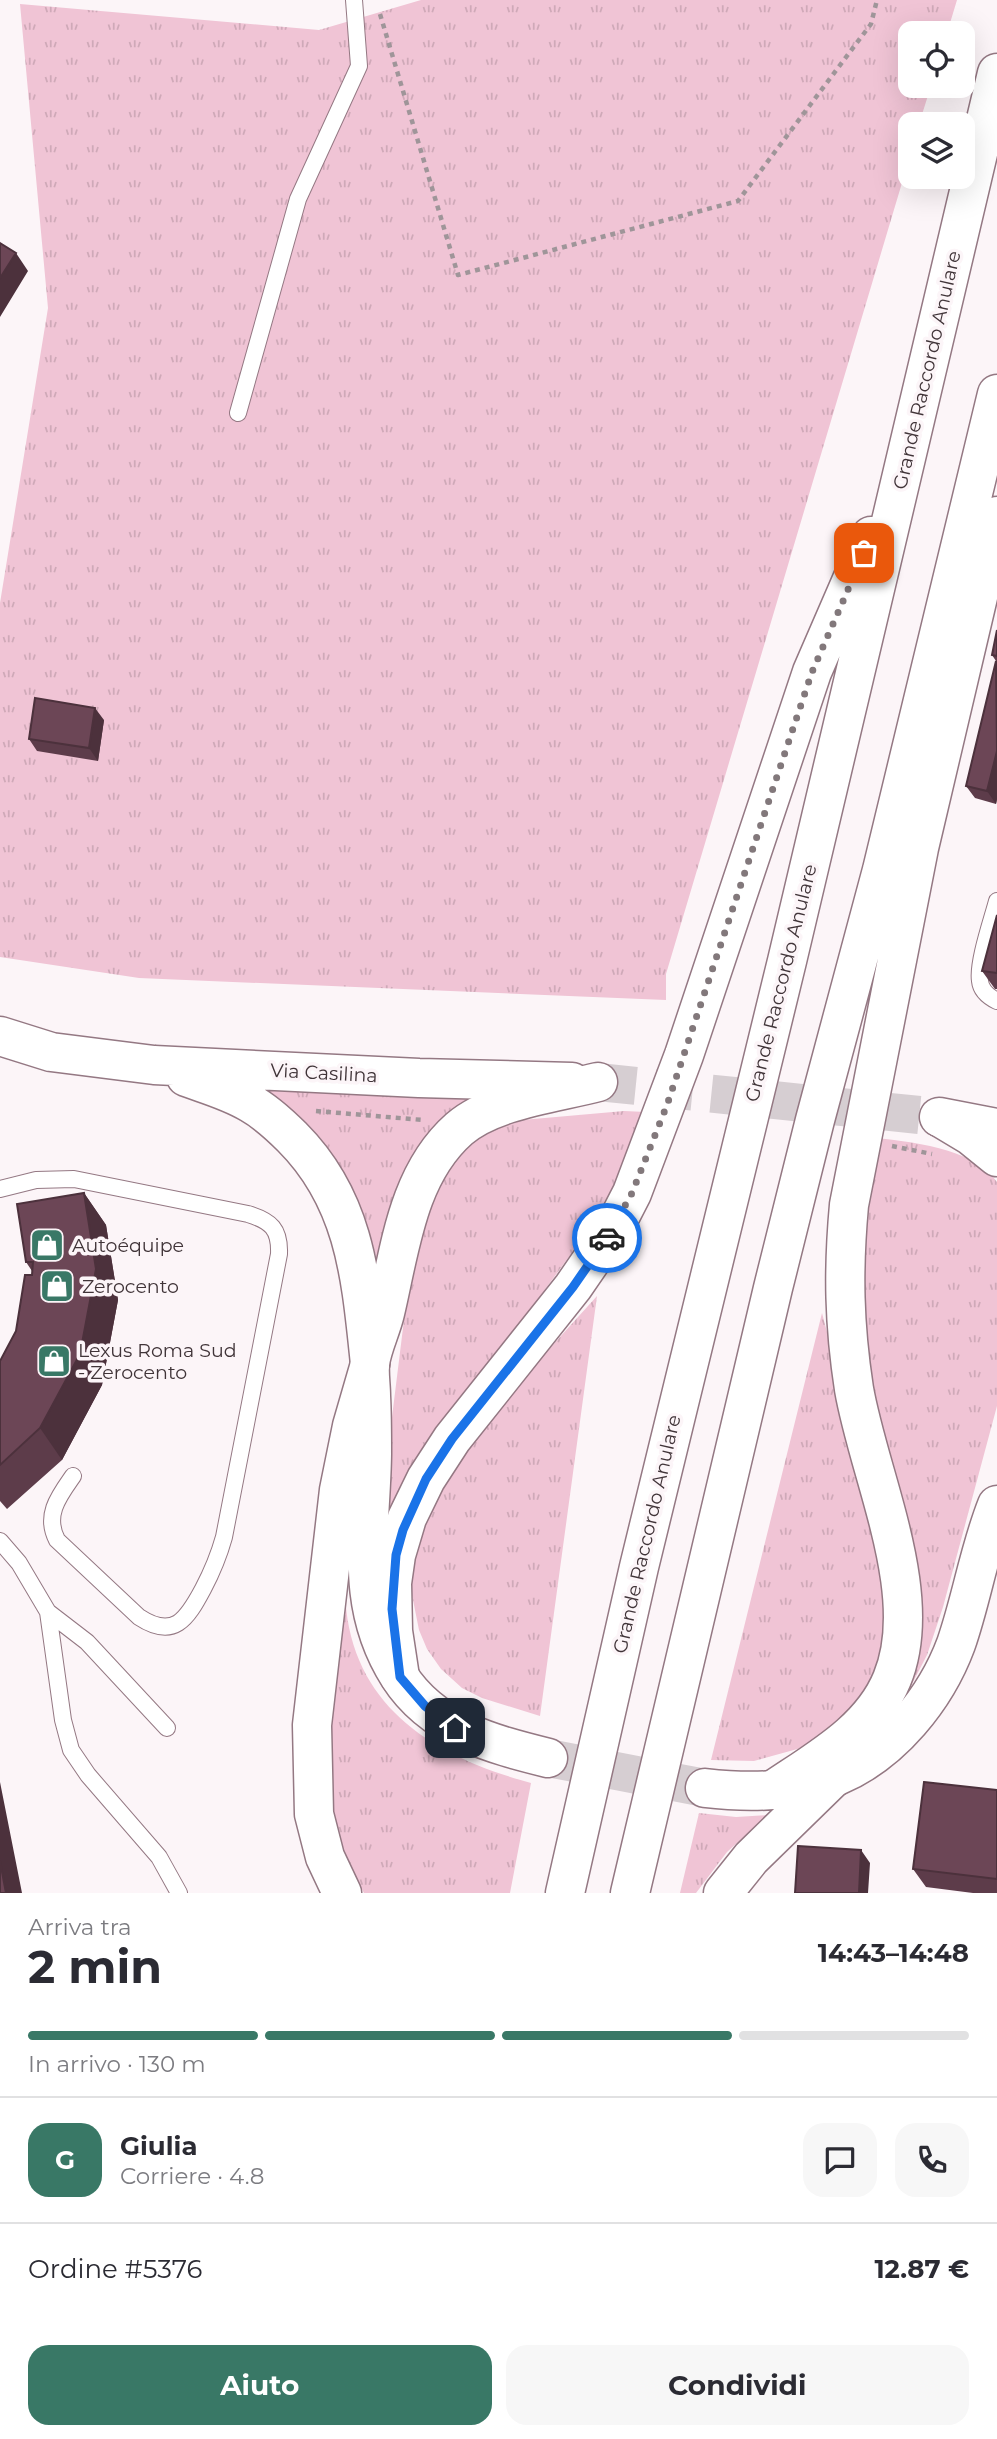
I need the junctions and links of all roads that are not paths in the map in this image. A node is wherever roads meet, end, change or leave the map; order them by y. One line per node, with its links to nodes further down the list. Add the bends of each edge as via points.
1 (355, 0): 4 (lane, via 359,65 298,199)
2 (997, 73): 5 (main road, Grande Raccordo Anulare)
3 (997, 394): 31 (main road, via 882,870 780,1262)
4 (237, 413)
5 (908, 454): 22 (main road, via 812,672 684,1055 632,1193 573,1287 452,1439 407,1518 393,1583); 30 (main road, Grande Raccordo Anulare, via 633,1592)
6 (997, 516): 27 (main road, via 919,848 846,1228 848,1347 859,1414 898,1569 901,1651 891,1682 871,1714 823,1757)
7 (997, 901): 8 (lane, via 980,982 986,994)
8 (997, 1001)
9 (0, 1036): 10 (main road, Via Casilina)
10 (51, 1052): 11 (main road, Via Casilina); 12 (main road, Via Casilina)
11 (0, 1055)
12 (154, 1065): 16 (main road, via 249,1101 311,1158 337,1201 354,1245); 16 (main road, Via Casilina, via 598,1082 488,1111 460,1128 442,1148 410,1208)
13 (997, 1128): 14 (main road, via 939,1117)
14 (997, 1157)
15 (0, 1189): 17 (lane, via 48,1178 85,1181 248,1214 267,1222 278,1234 279,1254 224,1537 207,1581 178,1624 164,1628 139,1617 57,1540 51,1514)
16 (370, 1364): 22 (main road, via 368,1589 376,1629); 29 (main road, via 339,1490 312,1725 314,1814 325,1857)
17 (73, 1476)
18 (997, 1485): 19 (main road)
19 (993, 1514): 25 (main road, via 956,1642 936,1685 887,1743)
20 (0, 1541): 21 (lane)
21 (48, 1612): 23 (lane, via 87,1642); 28 (lane, via 71,1750 159,1857)
22 (400, 1677): 24 (main road, via 425,1706 455,1728)
23 (167, 1728)
24 (548, 1758)
25 (835, 1776): 27 (main road); 32 (main road, via 751,1858)
26 (705, 1788): 27 (main road)
27 (774, 1790)
28 (179, 1893)
29 (342, 1893)
30 (565, 1893)
31 (630, 1893)
32 (723, 1893)

